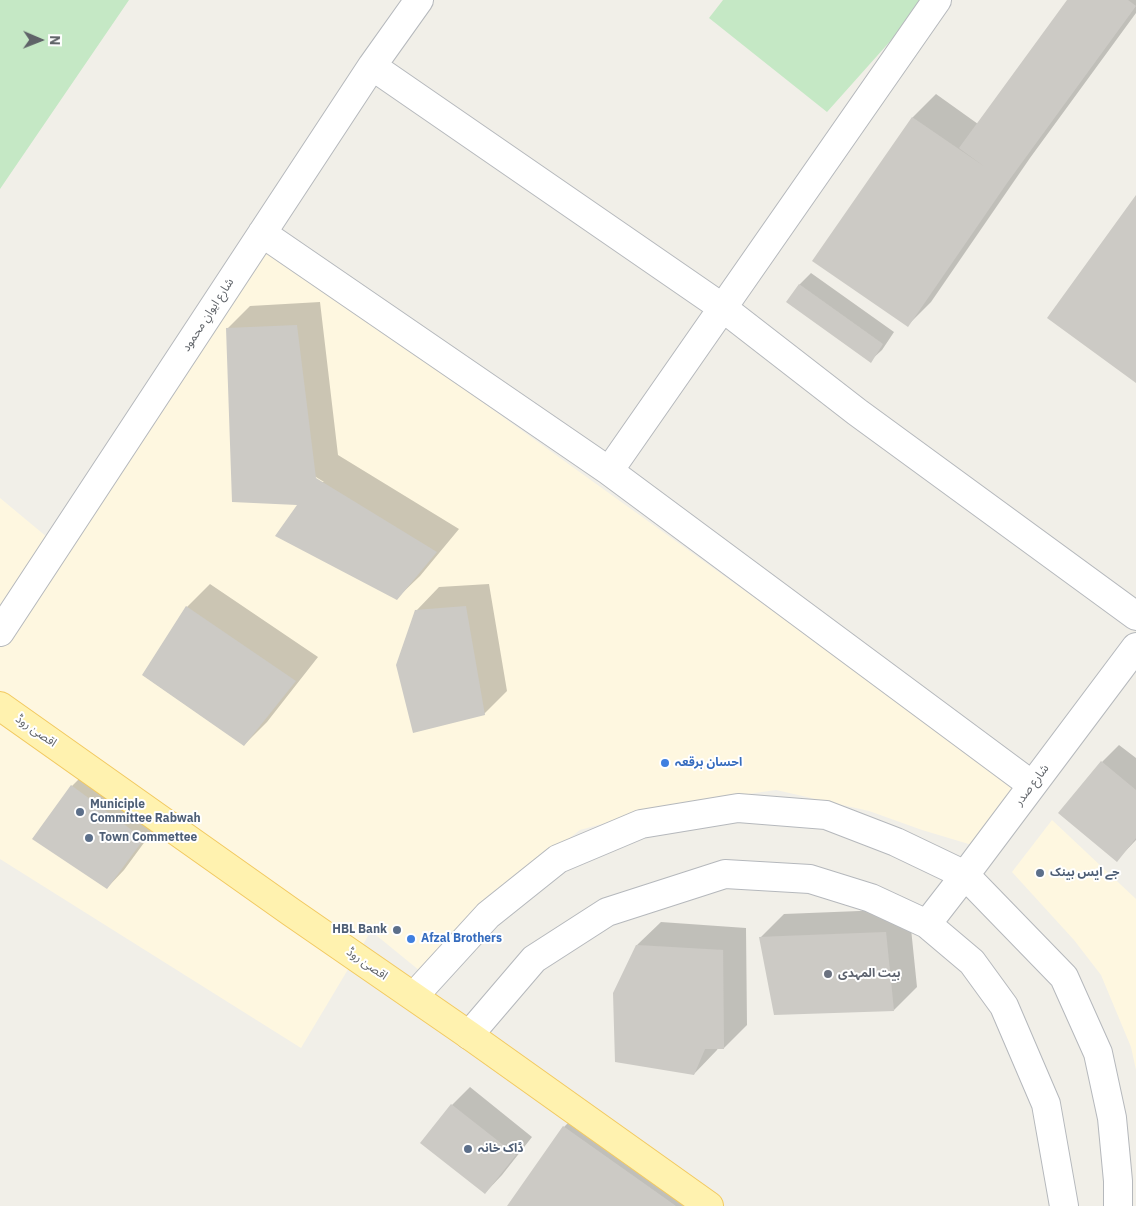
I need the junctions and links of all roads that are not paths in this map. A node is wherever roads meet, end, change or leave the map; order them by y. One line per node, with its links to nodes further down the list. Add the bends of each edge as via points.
1 (419, 0): 3 (street, شارع ایوانِ محمود)
2 (937, 0): 5 (street)
3 (372, 66): 4 (street, شارع ایوانِ محمود); 5 (street)
4 (262, 233): 6 (street); 8 (street, شارع ایوانِ محمود)
5 (723, 308): 6 (street); 7 (street, via 857,412)
6 (609, 471): 11 (street)
7 (1136, 616)
8 (0, 632)
9 (1136, 647): 11 (street, شارع صدر)
10 (0, 706): 14 (main road, اقصیٰ روڈ)
11 (1032, 785): 12 (street, شارع صدر)
12 (965, 875): 13 (street, شارع صدر); 14 (street, via 826,814 738,808 641,824 558,859 488,915); 18 (street, via 1064,977 1098,1053 1112,1118)
13 (927, 924): 15 (street, via 871,898 810,879 726,874 607,912 534,959); 17 (street, via 972,962 1004,1006 1046,1104)
14 (414, 996): 15 (main road, اقصیٰ روڈ)
15 (469, 1035): 16 (main road, اقصیٰ روڈ)
16 (709, 1206)
17 (1064, 1206)
18 (1118, 1206)

